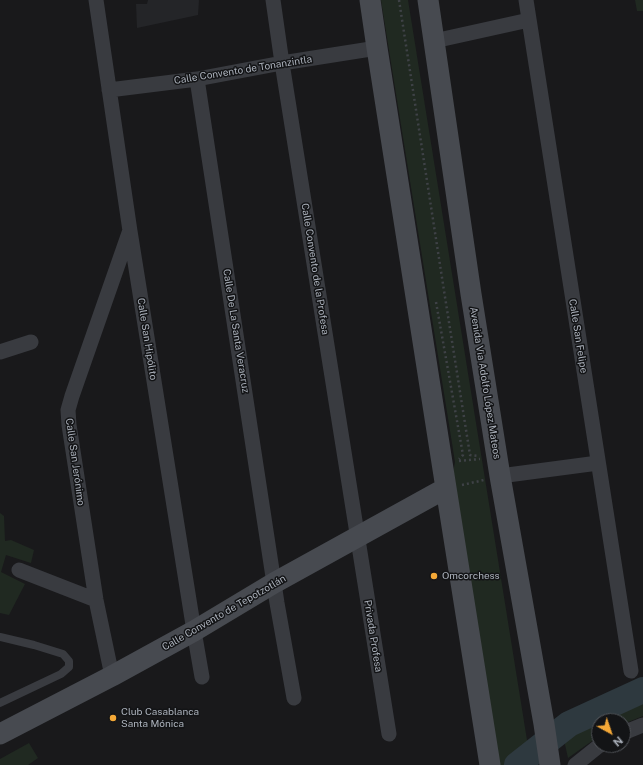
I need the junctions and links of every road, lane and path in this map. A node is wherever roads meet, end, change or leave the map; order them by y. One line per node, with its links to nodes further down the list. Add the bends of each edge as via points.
1 (96, 0): 12 (street, Calle San Hipólito)
2 (273, 0): 10 (street, Calle Convento de la Profesa)
3 (370, 0): 9 (main road)
4 (399, 0): 14 (path, via 470,455 481,456 482,459 455,462 463,455)
5 (428, 0): 8 (main road, Avenida Via Adolfo López Mateos)
6 (526, 0): 7 (street, Calle San Felipe)
7 (529, 20): 8 (street); 17 (street, Calle San Felipe)
8 (434, 42): 18 (main road, Avenida Via Adolfo López Mateos)
9 (377, 48): 10 (street, Calle Convento de Tonanzintla); 19 (main road)
10 (282, 63): 11 (street, Calle Convento de Tonanzintla); 20 (street, Calle Convento de la Profesa)
11 (197, 79): 12 (street, Calle Convento de Tonanzintla); 22 (street, Calle De La Santa Veracruz)
12 (109, 90): 13 (street, Calle San Hipólito)
13 (130, 230): 23 (street, Calle San Jerónimo, via 68,410); 24 (street, Calle San Hipólito)
14 (436, 302)
15 (31, 342): 16 (street)
16 (0, 352)
17 (598, 463): 18 (street); 26 (street, Calle San Felipe)
18 (500, 476): 19 (path); 36 (main road, Avenida Via Adolfo López Mateos)
19 (446, 488): 20 (main road, Calle Convento de Tepotzotlán); 37 (main road)
20 (358, 537): 22 (main road, Calle Convento de Tepotzotlán); 34 (street, Privada Profesa)
21 (20, 570): 23 (street)
22 (274, 583): 24 (main road, Calle Convento de Tepotzotlán); 29 (street, Calle De La Santa Veracruz)
23 (96, 600): 27 (street, Calle San Jerónimo)
24 (194, 631): 27 (main road, Calle Convento de Tepotzotlán); 28 (street, Calle San Hipólito)
25 (0, 637): 30 (lane, via 63,654 69,661 69,667 61,674)
26 (631, 671)
27 (112, 676): 33 (main road, Calle Convento de Tepotzotlán)
28 (202, 677)
29 (294, 698)
30 (0, 703)
31 (643, 725): 32 (street)
32 (631, 730)
33 (0, 734)
34 (389, 734)
35 (591, 752): 38 (street)
36 (549, 761)
37 (490, 765)
38 (575, 765)

